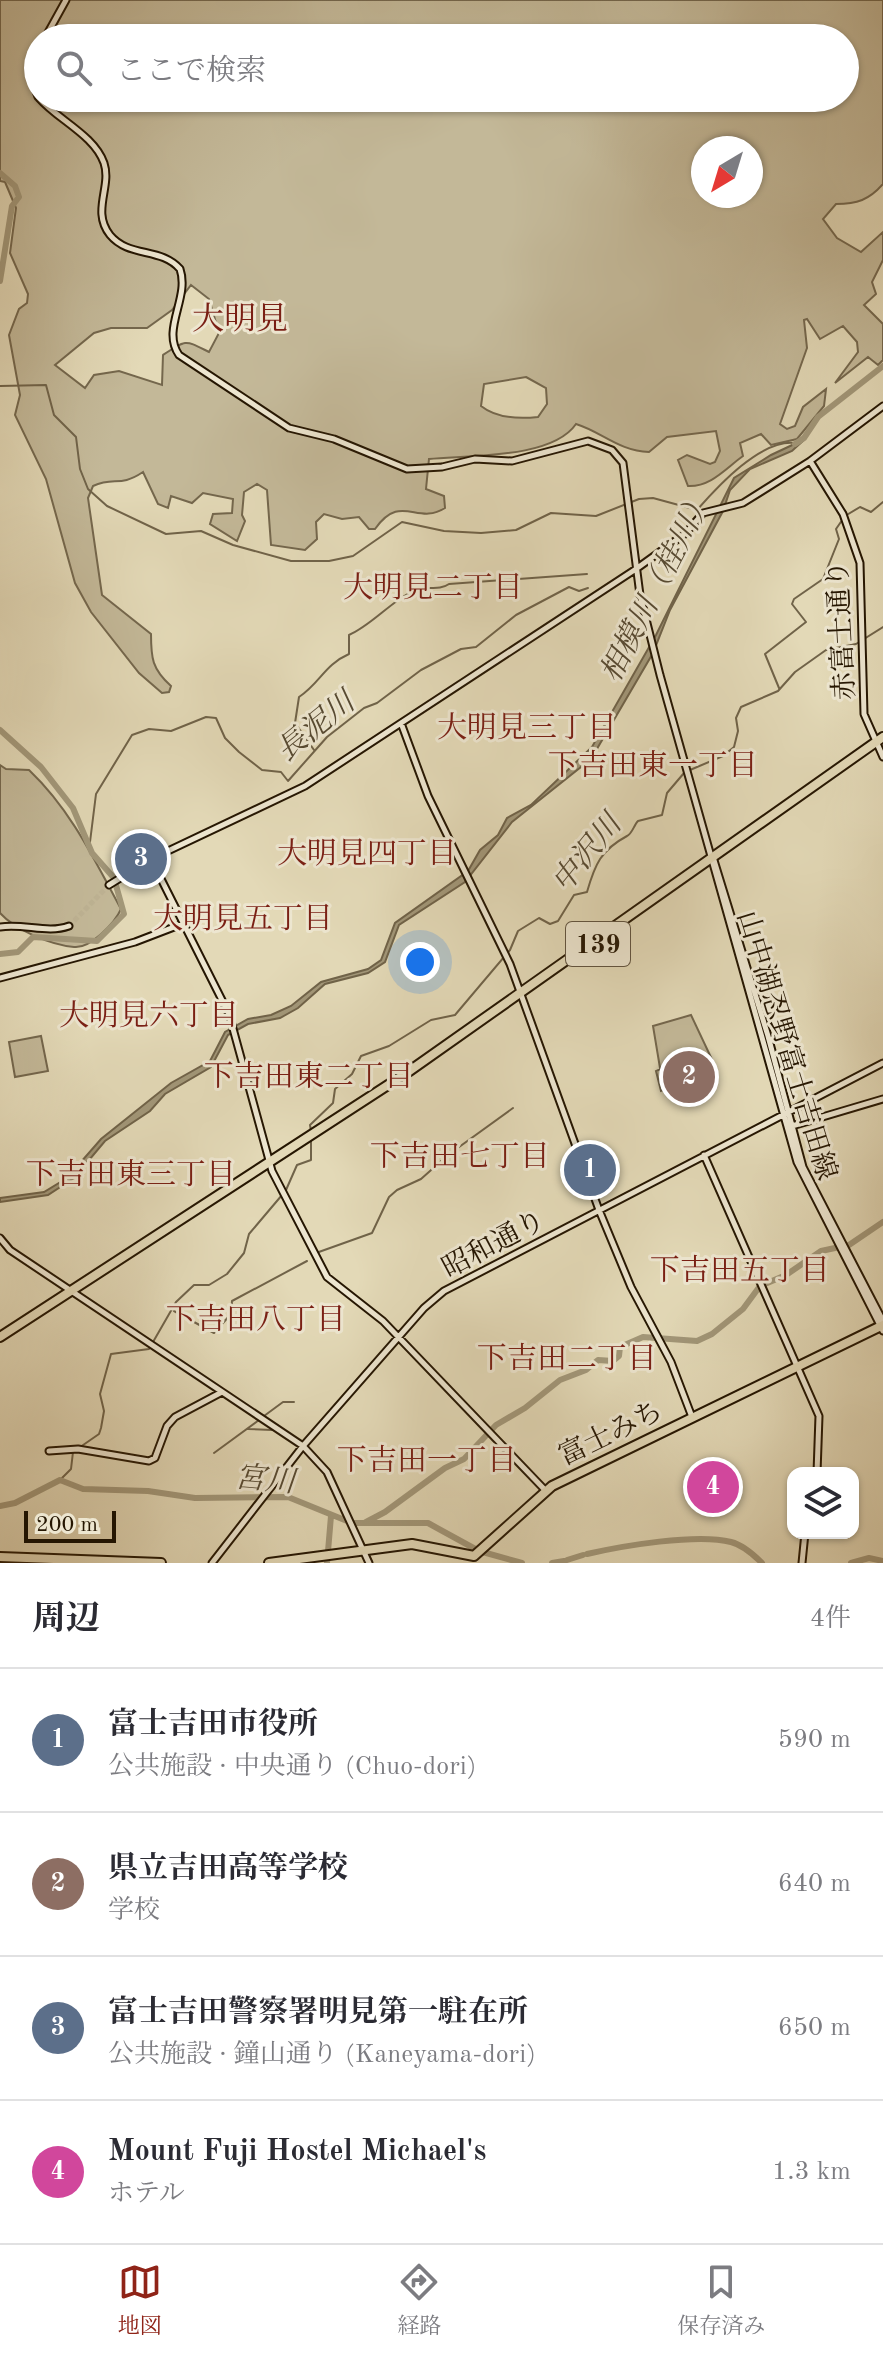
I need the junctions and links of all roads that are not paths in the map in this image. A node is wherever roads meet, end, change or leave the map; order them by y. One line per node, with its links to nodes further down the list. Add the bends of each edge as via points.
1 (66, 0): 2 (street)
2 (53, 24)
3 (55, 112): 6 (street, 山中湖忍野富士吉田線, via 100,153 107,231 126,248 162,256 180,269 183,290 171,338 186,360 289,428 334,439 407,469 475,459 512,461 577,442 605,446 626,470)
4 (883, 406): 5 (street)
5 (810, 461): 6 (street, via 743,503 698,517 686,533); 8 (street, 赤富士通り, via 847,522 862,581 864,714)
6 (636, 569): 7 (street); 11 (street, 山中湖忍野富士吉田線)
7 (401, 723): 10 (street, via 305,786); 17 (street, via 428,796)
8 (880, 741): 9 (street, 赤富士通り); 11 (highway, 139)
9 (883, 757)
10 (151, 859): 12 (street); 13 (street)
11 (714, 860): 17 (highway, 139); 20 (street, 山中湖忍野富士吉田線)
12 (111, 884)
13 (182, 924): 16 (street); 23 (street, via 234,1026)
14 (69, 926): 15 (street, via 56,931)
15 (0, 927)
16 (0, 978)
17 (521, 996): 23 (highway, 139); 24 (street)
18 (883, 1063): 20 (street, 昭和通り)
19 (883, 1099): 21 (street)
20 (786, 1113): 21 (street, 山中湖忍野富士吉田線); 22 (street, 昭和通り); 26 (street, 山中湖忍野富士吉田線, via 800,1172)
21 (792, 1126): 26 (street, 山中湖忍野富士吉田線, via 803,1167)
22 (704, 1155): 24 (street, 昭和通り); 31 (street)
23 (270, 1164): 27 (highway, 139); 29 (street, via 327,1277)
24 (599, 1210): 29 (street, 昭和通り, via 444,1291); 33 (street)
25 (0, 1238): 27 (street)
26 (840, 1244): 28 (street, 山中湖忍野富士吉田線)
27 (72, 1292): 30 (highway, 139); 32 (street)
28 (883, 1326): 31 (highway, 富士みち)
29 (400, 1337): 34 (street, 昭和通り); 37 (street)
30 (0, 1339)
31 (799, 1366): 33 (highway, 富士みち); 36 (street, via 819,1416)
32 (222, 1392): 34 (street); 35 (street, via 175,1417 149,1461 74,1449)
33 (692, 1417): 37 (highway, 富士みち)
34 (303, 1446): 39 (street, via 327,1472); 43 (street, 昭和通り)
35 (49, 1451)
36 (817, 1467)
37 (545, 1490): 40 (highway, 富士みち)
38 (804, 1539): 46 (street)
39 (361, 1552): 40 (highway, 富士みち, via 412,1544); 44 (highway, 富士みち); 45 (street)
40 (476, 1555)
41 (0, 1557): 42 (highway)
42 (161, 1563)
43 (212, 1563)
44 (269, 1563)
45 (369, 1563)
46 (802, 1563)

